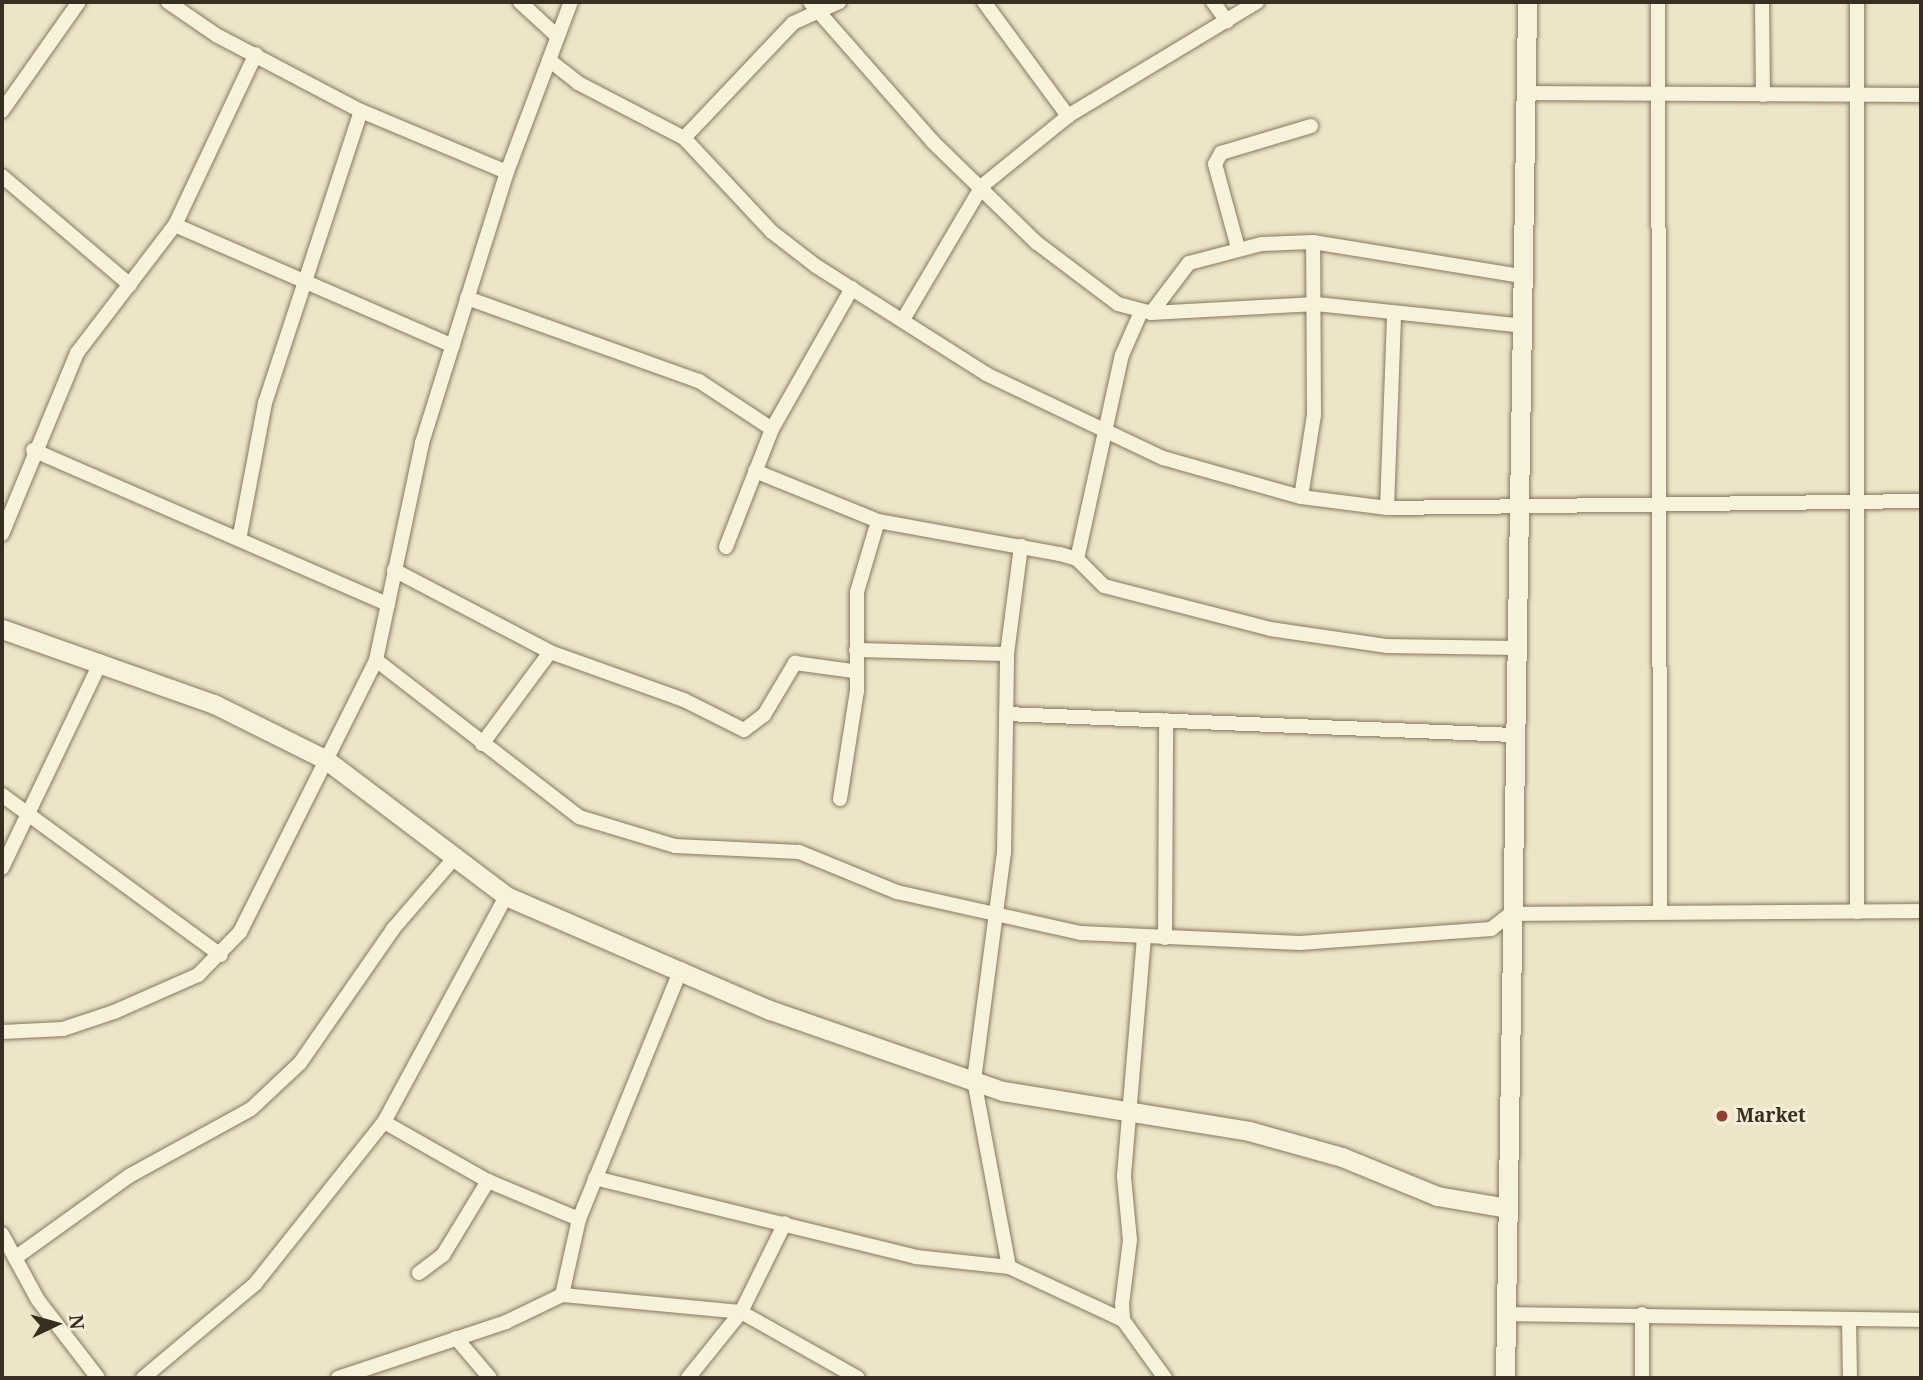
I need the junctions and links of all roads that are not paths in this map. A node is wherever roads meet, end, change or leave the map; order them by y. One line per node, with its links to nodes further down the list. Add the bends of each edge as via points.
1 (79, 2): 23 (street)
2 (168, 2): 16 (street)
3 (520, 2): 15 (street)
4 (571, 2): 15 (street)
5 (839, 2): 13 (street)
6 (984, 2): 25 (street)
7 (1213, 2): 14 (street)
8 (1256, 2): 14 (street)
9 (1527, 2): 19 (street)
10 (1658, 2): 18 (street)
11 (1762, 2): 20 (street)
12 (1857, 2): 22 (street)
13 (813, 7): 27 (street); 30 (street)
14 (1227, 20): 25 (street)
15 (557, 36): 17 (street)
16 (256, 54): 24 (street); 31 (street)
17 (549, 60): 27 (street, via 578,83); 28 (street)
18 (1657, 91): 19 (street); 20 (street); 51 (street)
19 (1527, 93): 34 (street)
20 (1763, 95): 22 (street)
21 (1921, 95): 22 (street)
22 (1856, 96): 50 (street)
23 (2, 111)
24 (360, 111): 28 (street); 35 (street)
25 (1068, 116): 30 (street)
26 (1311, 126): 33 (street, via 1221,153 1215,164)
27 (684, 138): 37 (street, via 772,232)
28 (507, 172): 38 (street)
29 (2, 176): 36 (street)
30 (982, 186): 40 (street, via 1037,243 1118,304); 42 (street)
31 (175, 225): 35 (street); 36 (street)
32 (1313, 242): 33 (street); 34 (street); 39 (street)
33 (1238, 248): 40 (street, via 1189,263)
34 (1526, 277): 43 (street)
35 (300, 283): 44 (street); 57 (street, via 265,403)
36 (131, 285): 47 (street, via 77,353)
37 (852, 288): 42 (street); 45 (street)
38 (467, 298): 44 (street); 45 (street, via 699,381)
39 (1316, 304): 40 (street); 41 (street); 49 (street, via 1314,415)
40 (1146, 313): 46 (street, via 1122,355)
41 (1394, 314): 43 (street); 53 (street)
42 (904, 318): 46 (street, via 986,374)
43 (1525, 326): 54 (street)
44 (453, 346): 61 (street, via 422,443)
45 (772, 429): 48 (street)
46 (1105, 429): 49 (street, via 1163,457); 60 (street)
47 (33, 450): 56 (street); 57 (street)
48 (755, 471): 55 (street); 59 (street)
49 (1301, 497): 53 (street)
50 (1857, 499): 51 (street); 52 (street); 84 (street)
51 (1658, 501): 54 (street); 82 (street)
52 (1921, 501)
53 (1387, 508): 54 (street)
54 (1519, 509): 64 (street)
55 (878, 521): 58 (street); 65 (street, via 857,592)
56 (2, 534)
57 (240, 535): 62 (street)
58 (1021, 546): 60 (street); 67 (street)
59 (726, 547)
60 (1077, 559): 64 (street, via 1104,586 1270,629 1386,646)
61 (394, 570): 62 (street); 66 (street)
62 (388, 604): 68 (street)
63 (2, 629): 69 (street)
64 (1517, 648): 73 (street)
65 (856, 650): 67 (street); 70 (street)
66 (550, 652): 70 (street, via 684,700 744,730 764,715 795,663); 74 (street)
67 (1007, 654): 71 (street)
68 (376, 660): 74 (street); 75 (street)
69 (101, 662): 75 (street, via 214,704); 78 (street)
70 (853, 671): 77 (street, via 855,711)
71 (1006, 714): 72 (street); 85 (street, via 1004,852)
72 (1166, 720): 73 (street); 88 (street)
73 (1514, 735): 86 (street)
74 (482, 744): 85 (street, via 579,817 608,828 675,846 799,852 897,891)
75 (325, 759): 79 (street); 89 (street, via 240,932)
76 (2, 795): 78 (street)
77 (840, 799)
78 (26, 818): 80 (street); 89 (street)
79 (456, 856): 81 (street); 101 (street, via 393,929 300,1063 251,1109 129,1176)
80 (2, 868)
81 (506, 896): 90 (street); 94 (street)
82 (1660, 909): 84 (street); 86 (street)
83 (1921, 911): 84 (street)
84 (1857, 912)
85 (993, 914): 87 (street, via 1081,933); 92 (street)
86 (1510, 915): 88 (street, via 1490,929 1397,938); 97 (street)
87 (1144, 937): 88 (street); 93 (street)
88 (1165, 938)
89 (221, 955): 91 (street, via 198,975 114,1012 64,1028)
90 (681, 969): 92 (street, via 770,1010); 95 (street)
91 (2, 1032)
92 (974, 1080): 93 (street, via 1003,1091); 102 (street)
93 (1131, 1110): 97 (street, via 1249,1131 1342,1157 1437,1196); 108 (street)
94 (384, 1122): 96 (street); 113 (street, via 255,1284)
95 (595, 1178): 98 (street); 99 (street)
96 (488, 1181): 98 (street); 103 (street, via 443,1255)
97 (1507, 1208): 106 (street)
98 (579, 1219): 104 (street)
99 (785, 1223): 102 (street, via 916,1257); 105 (street)
100 (2, 1234): 101 (street)
101 (15, 1258): 112 (street)
102 (1009, 1267): 108 (street)
103 (419, 1273)
104 (562, 1295): 105 (street); 111 (street)
105 (741, 1312): 116 (street); 117 (street)
106 (1506, 1314): 107 (street); 119 (street)
107 (1642, 1314): 109 (street); 120 (street)
108 (1123, 1320): 118 (street)
109 (1849, 1320): 110 (street); 121 (street)
110 (1921, 1320)
111 (456, 1338): 114 (street); 115 (street)
112 (98, 1378)
113 (143, 1378)
114 (338, 1378)
115 (490, 1378)
116 (688, 1378)
117 (858, 1378)
118 (1165, 1378)
119 (1505, 1378)
120 (1642, 1378)
121 (1850, 1378)

